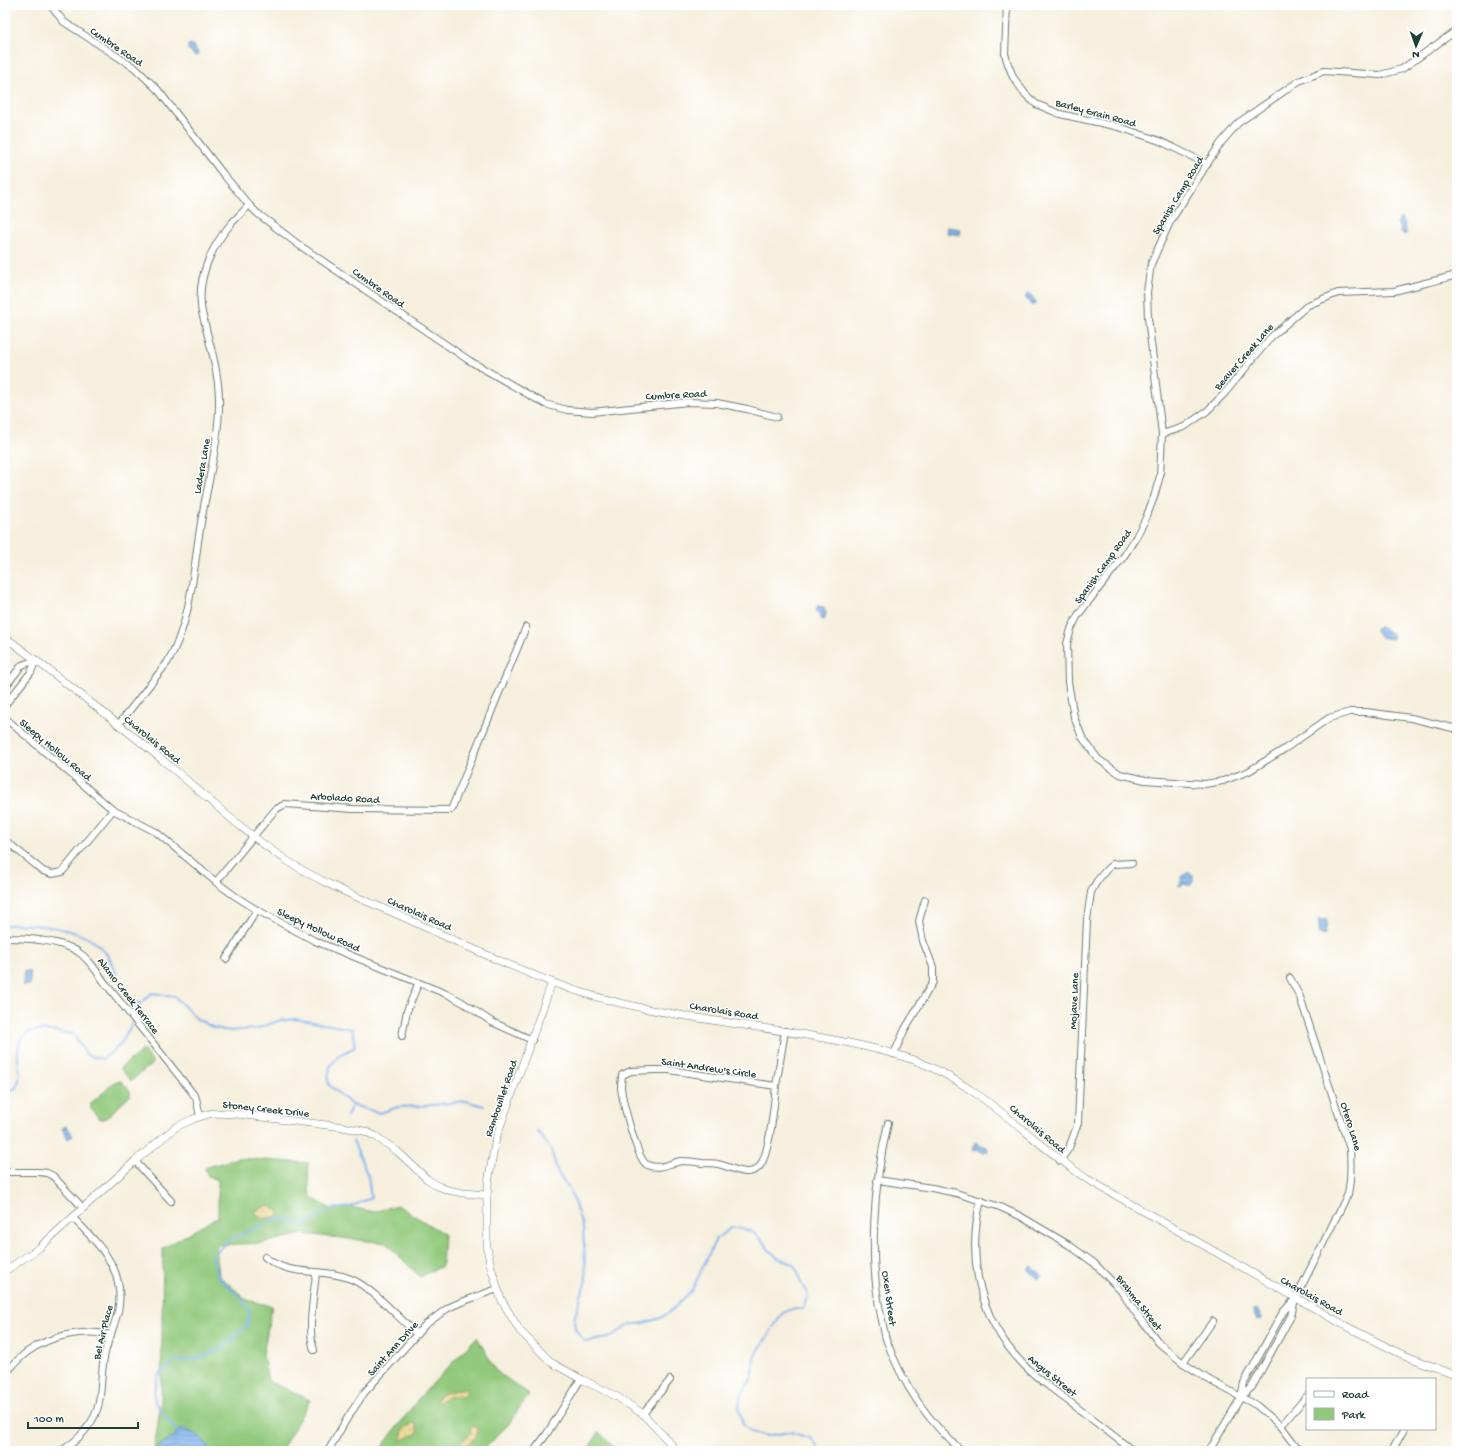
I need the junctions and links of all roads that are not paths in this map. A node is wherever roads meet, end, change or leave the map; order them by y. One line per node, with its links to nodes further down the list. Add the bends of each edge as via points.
1 (50, 5): 5 (street, Cumbre Road, via 64,22 135,68 158,90)
2 (1007, 5): 4 (street, Barley Grain Road, via 1005,54 1013,77 1036,104 1060,114 1119,127 1160,141)
3 (1457, 30): 4 (street, Spanish Camp Road, via 1402,69 1380,75 1324,71 1299,81 1238,123)
4 (1207, 164): 8 (street, Spanish Camp Road, via 1170,222 1151,264 1147,292 1148,318)
5 (249, 205): 7 (street, Cumbre Road, via 299,244 473,363 545,404 567,410 592,412 688,402 717,403); 15 (street, Ladera Lane, via 219,239 202,277 201,305 216,368 219,404 217,436 187,611 180,638 167,663)
6 (1457, 275): 8 (street, Beaver Creek Lane, via 1394,291 1338,293 1308,305 1270,337 1207,411 1184,427)
7 (777, 417)
8 (1162, 434): 16 (street, Spanish Camp Road, via 1160,476 1146,518 1124,556 1078,615 1067,644 1068,682 1074,717 1082,737 1098,759 1120,774 1145,780 1205,784 1249,772 1329,718 1350,712 1411,718)
9 (526, 627): 18 (street, Arbolado Road, via 451,810 353,809 285,804 276,810)
10 (5, 636): 11 (street, Charolais Road)
11 (36, 660): 12 (street, via 22,665); 13 (street, via 31,672); 15 (street, Charolais Road)
12 (5, 687)
13 (5, 705)
14 (5, 718): 17 (street, Sleepy Hollow Road)
15 (118, 725): 18 (street, Charolais Road)
16 (1457, 729)
17 (113, 810): 19 (street, via 62,872 52,874 43,871); 21 (street, Sleepy Hollow Road, via 156,832)
18 (252, 837): 21 (street, Arbolado Road); 27 (street, Charolais Road, via 288,862 339,888)
19 (5, 840)
20 (1132, 863): 37 (street, Mojave Lane, via 1113,864 1091,892 1087,920 1078,1123 1069,1148)
21 (216, 882): 23 (street, Sleepy Hollow Road)
22 (925, 900): 32 (street, via 919,922 933,966 933,982 905,1029)
23 (256, 910): 25 (street); 28 (street, Sleepy Hollow Road, via 315,941)
24 (5, 938): 34 (street, Alamo Creek Terrace, via 20,938 68,947 88,960 191,1091 196,1098)
25 (226, 959)
26 (1290, 978): 49 (street, Otero Lane, via 1300,997 1321,1058 1350,1149 1351,1163 1348,1194)
27 (552, 982): 29 (street, Charolais Road, via 640,1007); 31 (street, Rambouillet Road)
28 (418, 984): 30 (street, via 407,1011); 31 (street, Sleepy Hollow Road, via 462,1002 492,1022)
29 (785, 1031): 32 (street, Charolais Road); 33 (street, Saint Andrew's Circle)
30 (402, 1036)
31 (532, 1040): 40 (street, Rambouillet Road, via 496,1138)
32 (894, 1054): 37 (street, Charolais Road, via 954,1078 999,1110)
33 (776, 1086): 33 (street, Saint Andrew's Circle, via 767,1148 762,1163 754,1171 748,1172 718,1164 682,1161 658,1167 647,1166 638,1152 621,1086 622,1075 631,1071 653,1070 669,1070)
34 (200, 1116): 36 (street, Stoney Creek Drive, via 176,1127); 40 (street, Stoney Creek Drive, via 212,1113 237,1114 364,1131 397,1152 438,1186 463,1193)
35 (888, 1123): 39 (street, Oxen Street)
36 (135, 1161): 42 (street); 43 (street, Stoney Creek Drive)
37 (1060, 1161): 49 (street, Charolais Road)
38 (5, 1172): 43 (street, via 47,1173 53,1176)
39 (877, 1180): 41 (street, Brahma Street, via 932,1188); 69 (street, Oxen Street, via 875,1277 886,1338 916,1400 931,1420)
40 (488, 1195): 48 (street, Rambouillet Road, via 487,1248)
41 (981, 1200): 54 (street, Brahma Street, via 1020,1216 1094,1263 1121,1291 1159,1342); 70 (street, Angus Street, via 975,1232 976,1268 986,1307 994,1326 1023,1365)
42 (171, 1201)
43 (83, 1208): 44 (street, Stoney Creek Drive)
44 (73, 1218): 46 (street, Stoney Creek Drive, via 39,1248); 52 (street, Bel Air Place, via 101,1249 118,1281 117,1318)
45 (265, 1257): 47 (street, via 286,1268)
46 (5, 1271)
47 (316, 1273): 51 (street, via 341,1276 359,1283); 53 (street, via 311,1331)
48 (497, 1289): 51 (street, Saint Ann Drive, via 448,1308); 57 (street, Rambouillet Road, via 520,1331 552,1363)
49 (1295, 1299): 56 (street, Charolais Road, via 1399,1353); 59 (street, Otero Lane, via 1283,1312 1244,1383); 59 (street, Otero Lane, via 1291,1316 1252,1387)
50 (1213, 1321): 54 (street)
51 (417, 1334): 66 (street, Saint Ann Drive, via 364,1393)
52 (110, 1335): 55 (street, via 88,1332 62,1336 40,1344 26,1353); 65 (street, Bel Air Place, via 95,1414 76,1440)
53 (314, 1350)
54 (1183, 1363): 59 (street, Brahma Street)
55 (7, 1372)
56 (1457, 1376)
57 (581, 1379): 61 (street, Rambouillet Road, via 616,1396); 67 (street)
58 (670, 1380): 61 (street)
59 (1241, 1397): 62 (street, Brahma Street, via 1256,1405); 71 (street, Otero Lane)
60 (1306, 1397): 62 (street)
61 (643, 1414): 68 (street, Rambouillet Road)
62 (1281, 1426): 72 (street, Brahma Street)
63 (1403, 1430): 73 (street)
64 (1457, 1446): 74 (street)
65 (61, 1451)
66 (328, 1451)
67 (534, 1451)
68 (675, 1451)
69 (962, 1451)
70 (1133, 1451)
71 (1209, 1451)
72 (1300, 1451)
73 (1392, 1451)
74 (1456, 1451)

